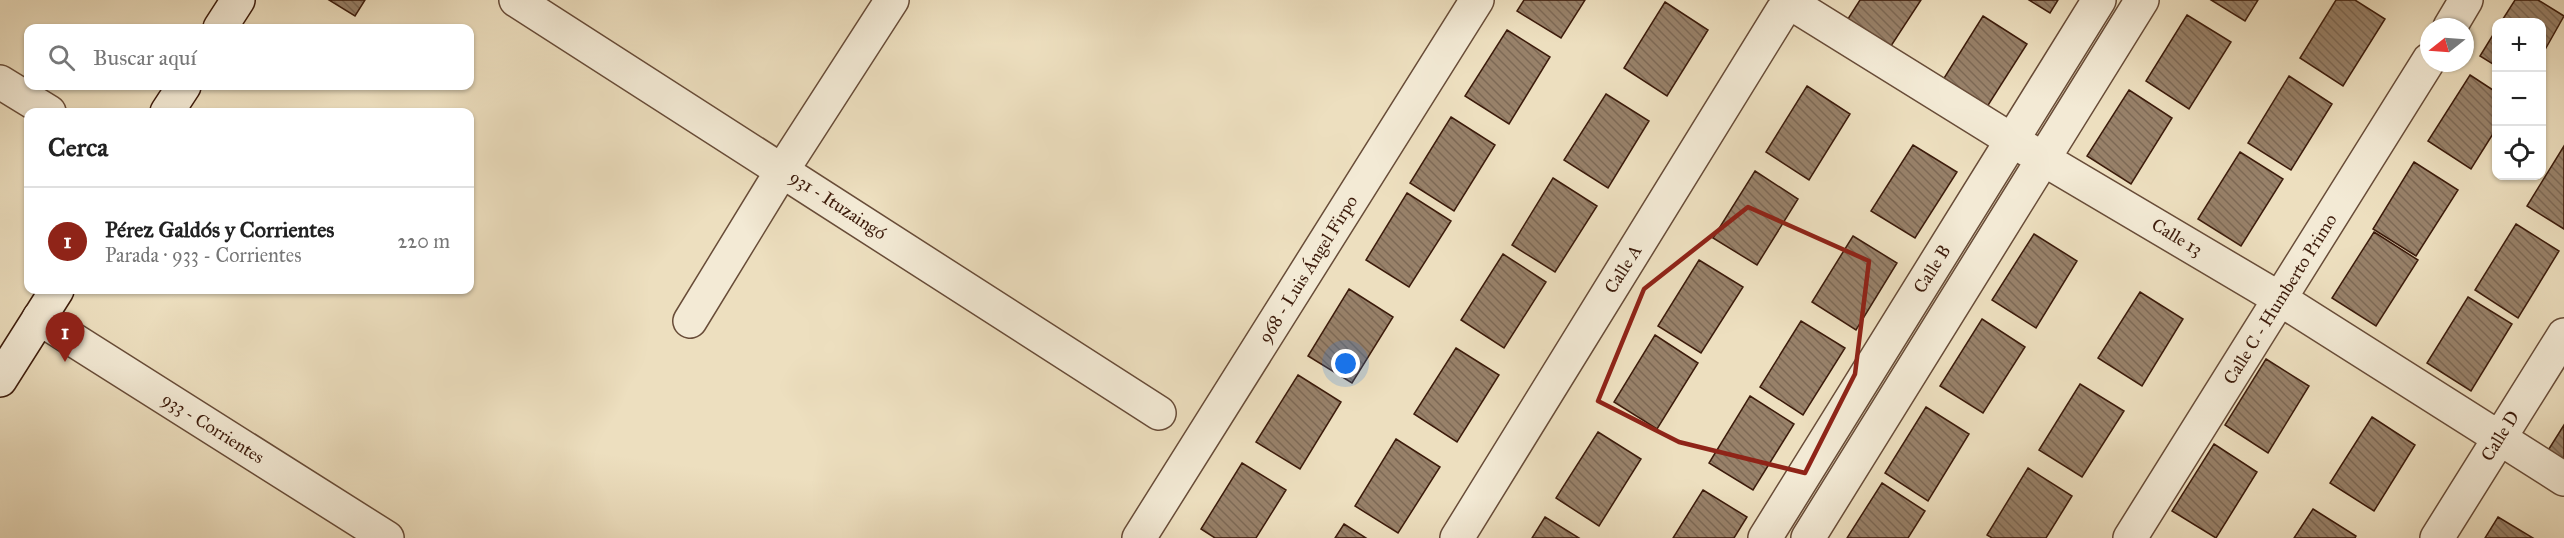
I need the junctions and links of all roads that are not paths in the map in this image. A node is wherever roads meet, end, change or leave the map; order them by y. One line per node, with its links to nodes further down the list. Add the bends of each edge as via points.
1 (238, 0): 10 (street)
2 (516, 0): 18 (street, 931 - Ituzaingó)
3 (892, 0): 18 (street)
4 (1477, 0): 29 (street, 968 - Luis Ángel Firpo)
5 (1788, 0): 16 (street, Calle 13); 30 (street, Calle A)
6 (2100, 0): 16 (street, Calle B)
7 (2142, 0): 17 (street, Calle B)
8 (2466, 0): 9 (street)
9 (2455, 18)
10 (223, 24)
11 (2422, 72): 20 (street, Calle C - Humberto Primo)
12 (0, 82): 14 (street)
13 (181, 90): 15 (street)
14 (43, 108)
15 (170, 108)
16 (2013, 141): 17 (street, Calle 13); 31 (street, Calle B)
17 (2044, 157): 20 (street, Calle 13); 32 (street, Calle B)
18 (783, 169): 22 (street); 25 (street, 931 - Ituzaingó)
19 (54, 294): 21 (street)
20 (2280, 299): 26 (street, Calle 13); 33 (street, Calle C - Humberto Primo)
21 (39, 318): 24 (street); 28 (street, 933 - Corrientes)
22 (690, 321)
23 (2564, 335): 26 (street, Calle D)
24 (0, 380)
25 (1159, 413)
26 (2500, 437): 27 (street, Calle 13); 34 (street, Calle D)
27 (2564, 479)
28 (387, 538)
29 (1139, 538)
30 (1457, 538)
31 (1765, 538)
32 (1808, 538)
33 (2130, 538)
34 (2437, 538)

